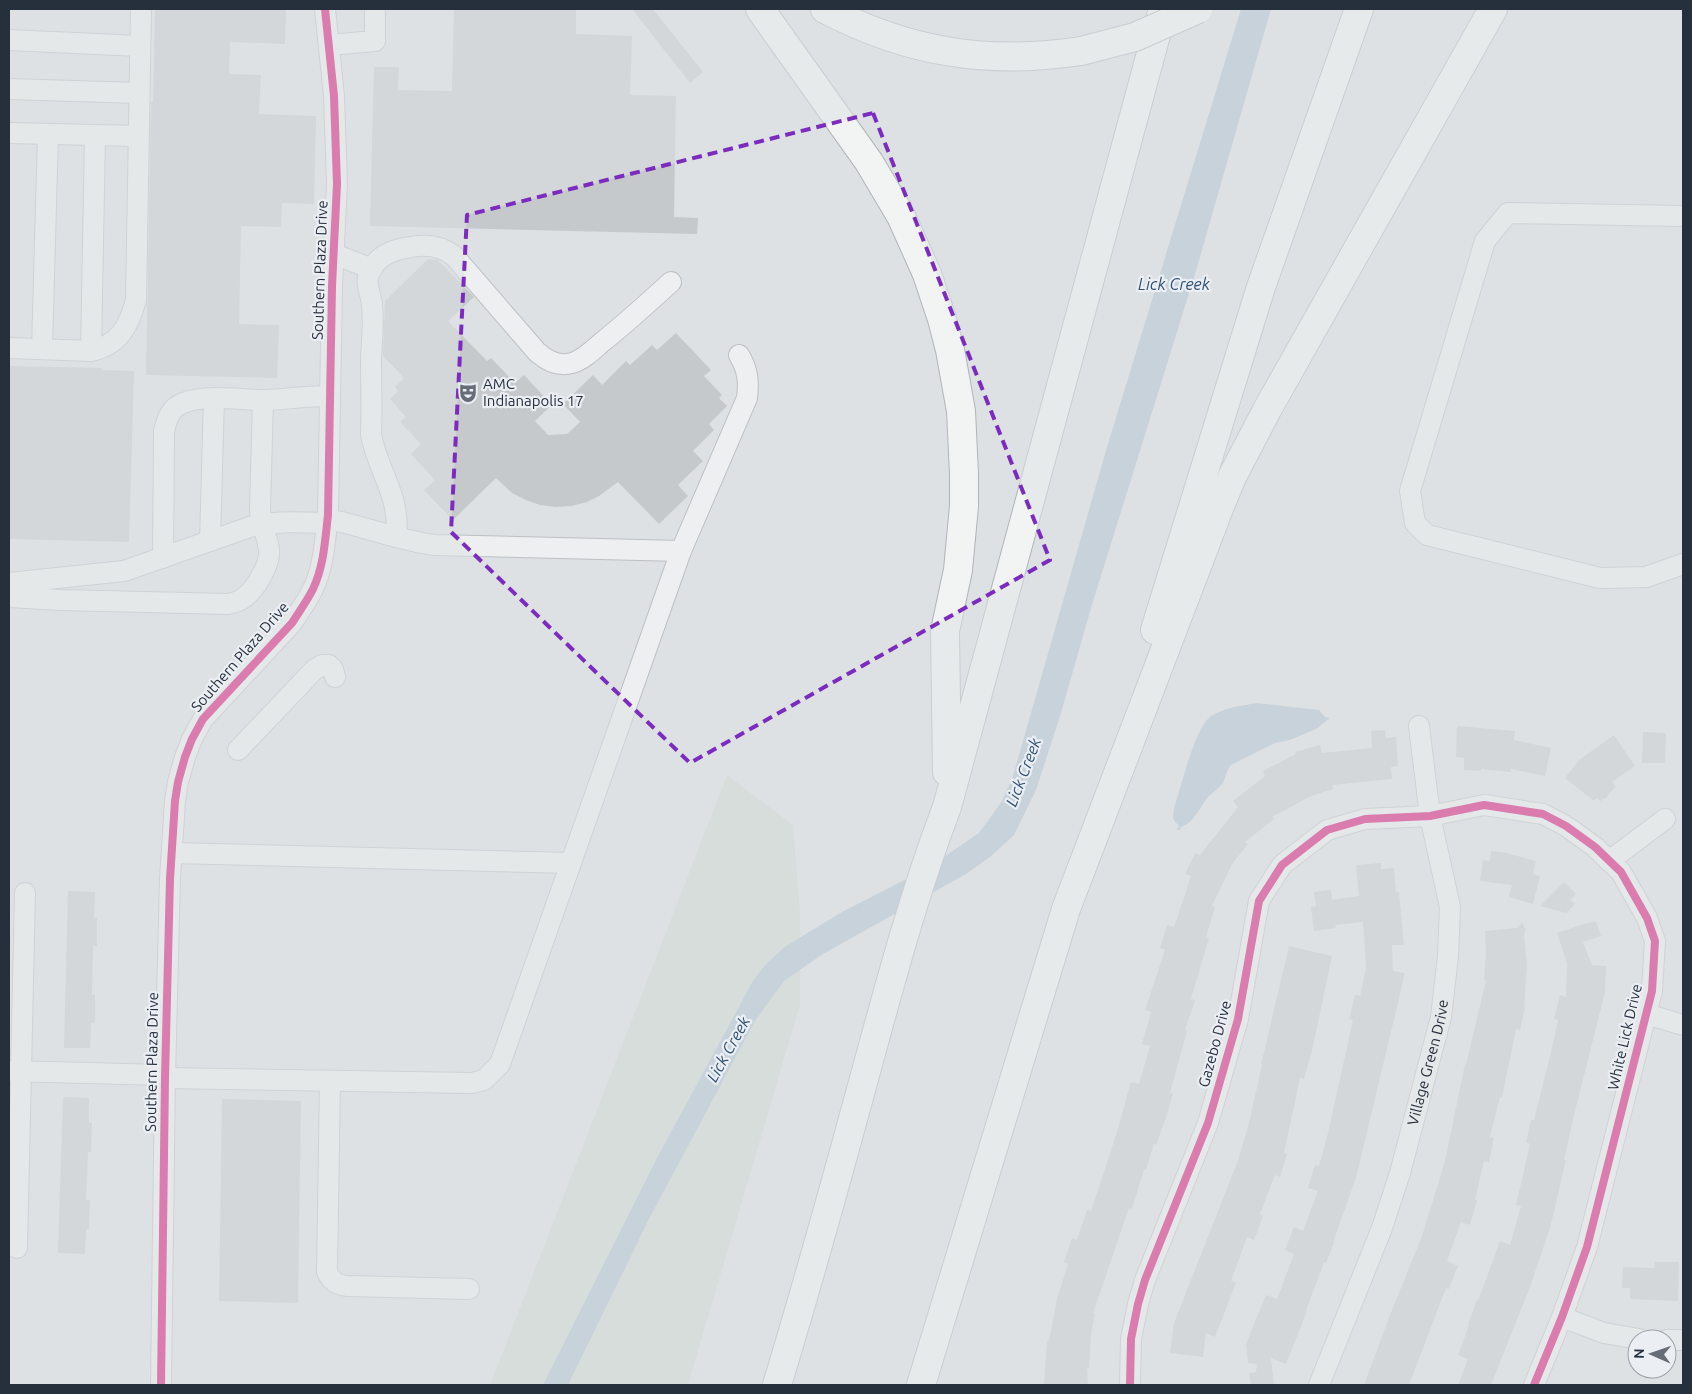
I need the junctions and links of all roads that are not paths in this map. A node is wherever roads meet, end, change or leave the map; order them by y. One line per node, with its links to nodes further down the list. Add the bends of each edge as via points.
1 (141, 9): 11 (street)
2 (325, 9): 12 (street, Southern Plaza Drive)
3 (375, 9): 12 (street, via 375,41)
4 (760, 9): 42 (highway, via 869,162 901,216 927,274 950,350 961,411 964,474 959,562 945,631)
5 (825, 9): 7 (highway, bridge, via 888,37 918,46 980,56 1019,57 1081,51 1135,37)
6 (1163, 9): 42 (highway)
7 (1198, 9)
8 (1359, 9): 45 (highway, via 1262,287)
9 (1493, 9): 45 (highway, via 1232,477)
10 (9, 40): 11 (street)
11 (140, 46): 14 (street)
12 (329, 46): 20 (street, Southern Plaza Drive, via 337,150)
13 (9, 89): 14 (street)
14 (139, 92): 18 (street)
15 (9, 133): 16 (street)
16 (48, 134): 17 (street); 24 (street)
17 (94, 135): 18 (street); 25 (street)
18 (138, 136): 25 (street, via 136,300 124,331 103,348)
19 (1683, 216): 36 (street, via 1508,214 1485,241 1410,491 1415,523 1427,536 1600,578 1646,577)
20 (334, 254): 21 (street); 27 (street, Southern Plaza Drive)
21 (372, 268): 22 (street, via 384,256 398,249 434,246 446,250 537,352 548,362 561,364 584,357); 32 (street, via 367,283 372,309 372,435 394,501)
22 (671, 282)
23 (9, 348): 24 (street)
24 (42, 349): 25 (street)
25 (91, 351)
26 (739, 355): 34 (street, via 749,377 747,398)
27 (330, 396): 29 (street); 30 (street, Southern Plaza Drive)
28 (214, 399): 29 (street); 33 (street); 35 (street, via 181,404 167,419 164,431)
29 (263, 400): 31 (street)
30 (327, 521): 31 (street); 32 (street); 46 (street, Southern Plaza Drive, via 319,573 292,623 203,719 192,739 178,782)
31 (261, 524): 33 (street); 38 (street, via 269,549 266,568 253,588 236,602)
32 (396, 537): 34 (street, via 434,545)
33 (210, 541): 35 (street)
34 (681, 551): 48 (street)
35 (163, 558): 37 (street, via 124,571)
36 (1683, 564)
37 (9, 583)
38 (9, 597)
39 (335, 677): 41 (street, via 328,665 314,670)
40 (1419, 726): 43 (street, Village Green Drive)
41 (238, 750)
42 (947, 807): 60 (highway, via 930,851 892,977)
43 (1430, 816): 47 (street, White Lick Drive, via 1484,805 1543,814 1566,826); 62 (street, Gazebo Drive, via 1365,819 1327,830 1282,865 1259,901 1238,1019 1208,1123 1138,1304 1131,1340); 63 (street, Village Green Drive, via 1450,907 1441,1017 1400,1173 1382,1228)
44 (1665, 819): 47 (street)
45 (1095, 832): 61 (highway, via 1066,909)
46 (172, 854): 48 (street); 53 (street, Southern Plaza Drive)
47 (1609, 860): 50 (street, White Lick Drive, via 1620,872 1655,941 1652,991)
48 (571, 863): 54 (street, via 500,1064 492,1073 472,1084)
49 (25, 894): 52 (street)
50 (1646, 1014): 51 (street); 57 (street, White Lick Drive, via 1587,1247)
51 (1683, 1025)
52 (15, 1071): 53 (street); 55 (street)
53 (165, 1076): 54 (street); 59 (street, Southern Plaza Drive)
54 (330, 1081): 56 (street, via 327,1272 330,1279 338,1285 348,1286)
55 (17, 1248)
56 (469, 1289)
57 (1562, 1317): 58 (street, via 1604,1333); 64 (street, White Lick Drive)
58 (1627, 1337)
59 (161, 1385)
60 (777, 1385)
61 (922, 1385)
62 (1130, 1385)
63 (1319, 1385)
64 (1534, 1385)

